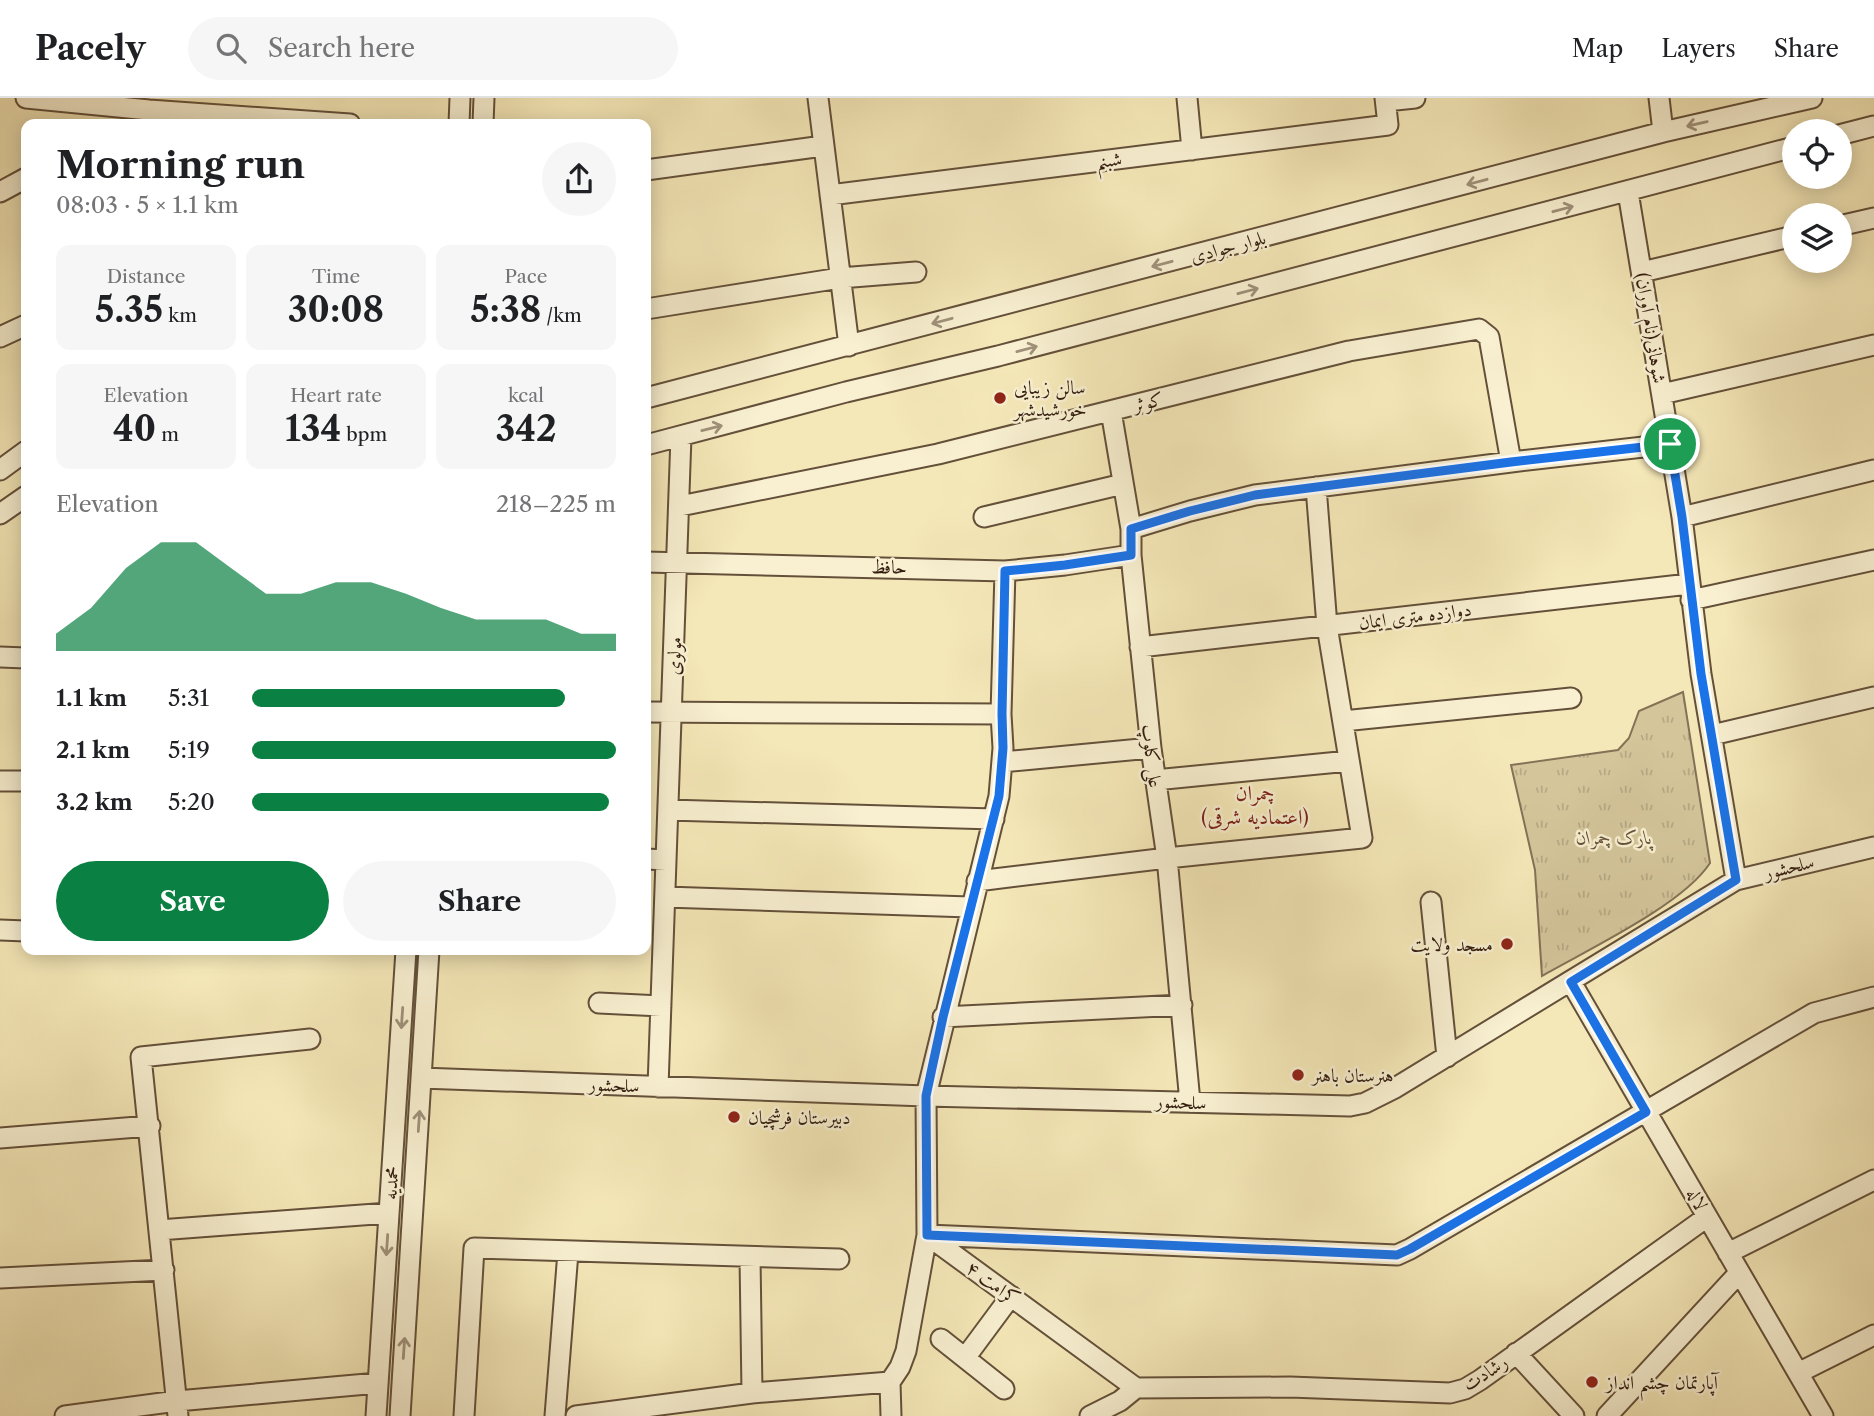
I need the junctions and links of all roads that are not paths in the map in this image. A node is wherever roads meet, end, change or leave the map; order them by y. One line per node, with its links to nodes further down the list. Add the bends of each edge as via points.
1 (26, 98): 11 (street)
2 (460, 98): 16 (street)
3 (484, 98): 17 (street)
4 (818, 98): 21 (street)
5 (1187, 98): 22 (street)
6 (1415, 98): 9 (street)
7 (1659, 98): 19 (street)
8 (1812, 98): 19 (street, بلوار جوادی, one-way to 19)
9 (1385, 100): 22 (street, شبنم, via 1388,125)
10 (267, 108): 14 (street); 15 (street)
11 (149, 110): 12 (street); 13 (street)
12 (135, 119)
13 (211, 119)
14 (222, 119)
15 (324, 119)
16 (459, 119)
17 (482, 119)
18 (1874, 126): 20 (street)
19 (1663, 132): 39 (street, بلوار جوادی, one-way to 39)
20 (1852, 132)
21 (823, 146): 24 (street); 28 (street)
22 (1192, 149): 28 (street, شبنم)
23 (1782, 150): 27 (street)
24 (651, 169)
25 (21, 181): 26 (street)
26 (0, 192)
27 (1628, 192): 33 (street, شوهانی(نام آوران)); 43 (street, one-way to 27)
28 (830, 195): 34 (street)
29 (1874, 218): 30 (street)
30 (1852, 223)
31 (1782, 239): 33 (street)
32 (916, 272): 34 (street)
33 (1642, 272): 40 (street, شوهانی(نام آوران))
34 (840, 278): 35 (street); 39 (street)
35 (651, 308)
36 (21, 327): 37 (street)
37 (0, 337)
38 (1874, 345): 40 (street)
39 (849, 346): 41 (street, بلوار جوادی)
40 (1662, 394): 45 (street, شوهانی(نام آوران))
41 (651, 397)
42 (1111, 411): 47 (street, کوثر, via 1349,351 1479,329 1489,337); 50 (street, علی کلوپ); 53 (street, کوثر, via 938,454)
43 (681, 436): 44 (street); 53 (street, مولوی)
44 (651, 444)
45 (1670, 444): 47 (street); 56 (street, شوهانی(نام آوران))
46 (21, 455): 48 (street)
47 (1511, 462): 51 (street)
48 (0, 470)
49 (1874, 470): 56 (street)
50 (1123, 484): 55 (street); 57 (street, علی کلوپ)
51 (1315, 487): 57 (street, via 1255,495); 64 (street)
52 (21, 499): 54 (street)
53 (680, 506): 61 (street, مولوی)
54 (0, 514)
55 (984, 517)
56 (1682, 517): 63 (street, شوهانی(نام آوران))
57 (1131, 529): 58 (street, علی کلوپ)
58 (1131, 555): 62 (street, حافظ); 65 (street, علی کلوپ)
59 (1874, 560): 63 (street, دوازده متری ایمان)
60 (651, 562): 61 (street, حافظ)
61 (678, 564): 62 (street, حافظ); 71 (street, مولوی)
62 (1005, 571): 72 (street)
63 (1690, 592): 64 (street, دوازده متری ایمان); 74 (street, شوهانی(نام آوران))
64 (1327, 626): 65 (street, دوازده متری ایمان); 73 (street)
65 (1140, 647): 75 (street, علی کلوپ)
66 (0, 657): 67 (street)
67 (21, 658)
68 (1874, 697): 74 (street)
69 (1571, 698): 73 (street)
70 (651, 712): 71 (street)
71 (671, 713): 72 (street); 81 (street, مولوی)
72 (1002, 714): 77 (street)
73 (1343, 721): 76 (street)
74 (1712, 735): 87 (street, شوهانی(نام آوران))
75 (1151, 748): 77 (street); 78 (street, علی کلوپ)
76 (1349, 761): 78 (street); 84 (street, via 1362,838)
77 (1002, 762): 82 (street)
78 (1155, 780): 84 (street, علی کلوپ)
79 (0, 781): 80 (street)
80 (21, 781)
81 (668, 810): 82 (street); 86 (street, مولوی)
82 (993, 819): 88 (street)
83 (1874, 846): 87 (street, سلحشور)
84 (1167, 858): 88 (street); 99 (street, علی کلوپ)
85 (651, 859): 86 (street)
86 (666, 860): 89 (street, مولوی)
87 (1736, 880): 96 (street, سلحشور)
88 (977, 881): 91 (street)
89 (665, 897): 91 (street); 100 (street, مولوی)
90 (1431, 902): 103 (street)
91 (970, 907): 101 (street)
92 (0, 930): 93 (street)
93 (21, 932)
94 (406, 955): 112 (street, محمدیه, one-way to 112)
95 (429, 955): 104 (street, محمدیه)
96 (1571, 982): 103 (street, سلحشور); 108 (street, لاله)
97 (1874, 997): 108 (street, via 1817,1011)
98 (599, 1003): 100 (street)
99 (1182, 1004): 101 (street); 107 (street, علی کلوپ)
100 (661, 1006): 105 (street, مولوی)
101 (943, 1017): 106 (street)
102 (310, 1039): 109 (street, via 141,1057)
103 (1447, 1057): 107 (street, سلحشور, via 1395,1088 1350,1106)
104 (421, 1078): 105 (street, سلحشور); 137 (street, محمدیه, one-way to 104)
105 (658, 1087): 106 (street, سلحشور)
106 (926, 1096): 107 (street, سلحشور); 115 (street)
107 (1191, 1102)
108 (1646, 1112): 113 (street, لاله); 115 (street, via 1397,1255)
109 (149, 1126): 110 (street); 114 (street)
110 (0, 1138)
111 (1874, 1180): 117 (street)
112 (389, 1213): 114 (street); 130 (street, محمدیه, one-way to 130)
113 (1707, 1217): 117 (street, لاله); 126 (street, رشادت)
114 (159, 1230): 120 (street)
115 (927, 1235): 123 (street, کرامت ۴); 129 (street, via 906,1351)
116 (568, 1252): 118 (street); 138 (street, via 474,1248); 139 (street)
117 (1728, 1253): 121 (street, لاله)
118 (750, 1257): 119 (street); 133 (street)
119 (839, 1259)
120 (164, 1270): 122 (street); 134 (street)
121 (1740, 1273): 128 (street, لاله); 144 (street)
122 (0, 1278)
123 (1011, 1296): 127 (street); 131 (street, کرامت ۴)
124 (1874, 1335): 128 (street)
125 (940, 1339): 127 (street)
126 (1516, 1353): 131 (street, رشادت, via 1465,1389 1450,1393); 143 (street)
127 (965, 1358): 132 (street)
128 (1798, 1373): 145 (street, لاله)
129 (890, 1382): 133 (street); 141 (street)
130 (378, 1383): 134 (street); 136 (street, محمدیه)
131 (1136, 1388): 142 (street)
132 (1004, 1389)
133 (752, 1393): 140 (street)
134 (178, 1409): 135 (street)
135 (65, 1416)
136 (376, 1416)
137 (400, 1416)
138 (464, 1416)
139 (555, 1416)
140 (576, 1416)
141 (891, 1416)
142 (1090, 1416)
143 (1574, 1416)
144 (1607, 1416)
145 (1822, 1416)

